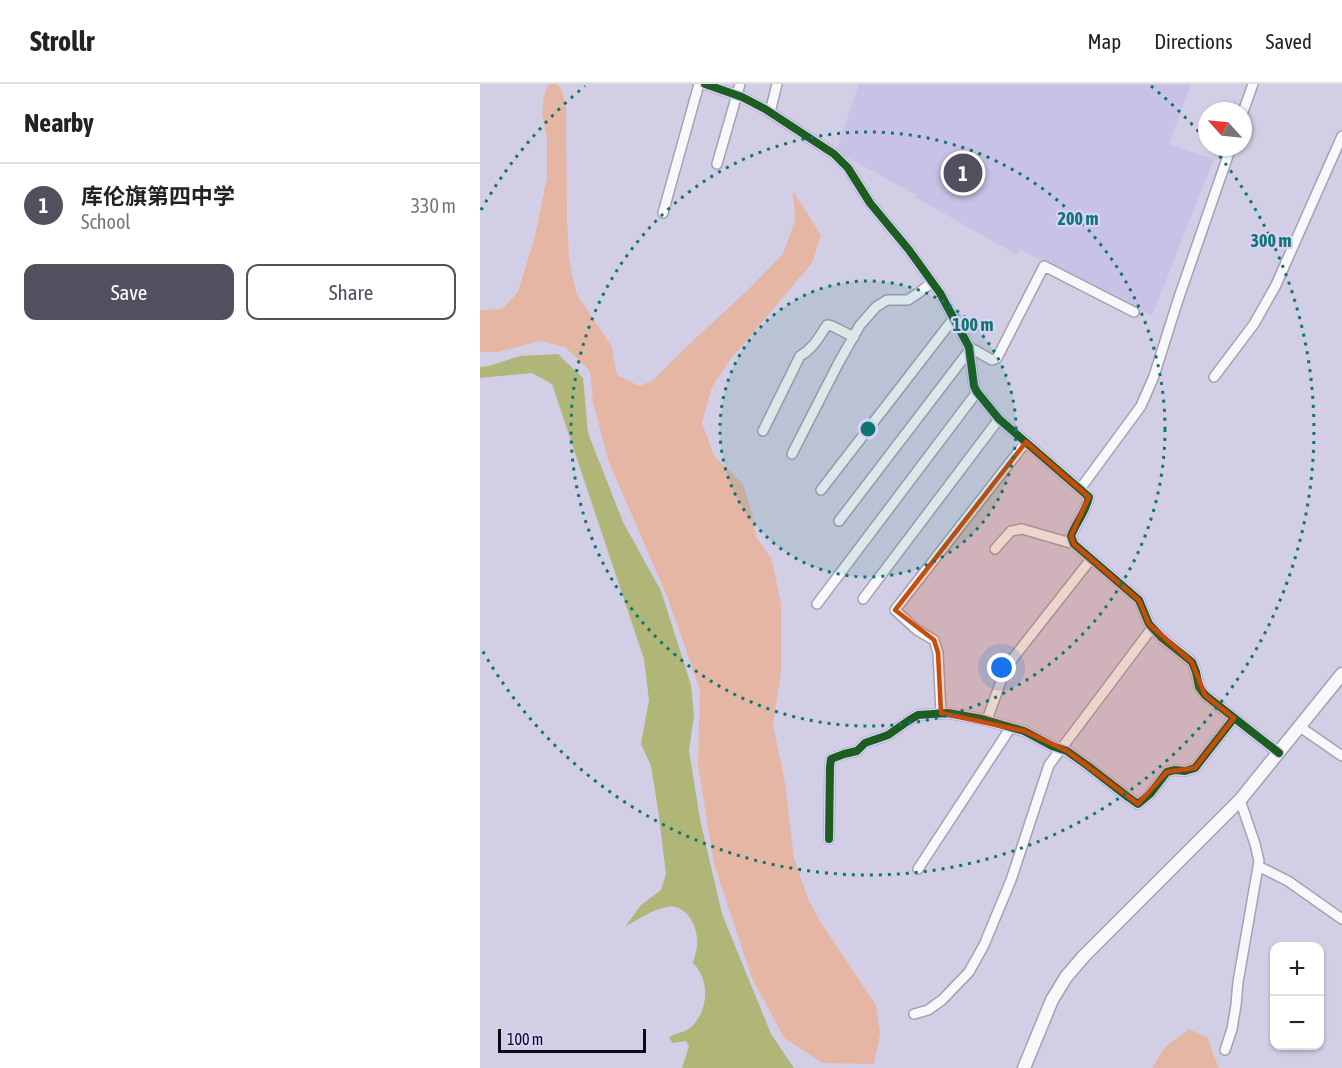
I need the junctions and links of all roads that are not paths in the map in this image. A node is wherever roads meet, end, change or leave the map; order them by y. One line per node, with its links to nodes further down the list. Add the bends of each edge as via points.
1 (699, 84): 12 (street)
2 (705, 84): 6 (street)
3 (740, 84): 6 (street)
4 (777, 84): 8 (street)
5 (1253, 84): 7 (street)
6 (737, 95): 8 (street); 11 (street)
7 (1247, 102)
8 (770, 112): 13 (street, via 834,154 848,168 870,203)
9 (1342, 136): 18 (street, via 1276,285 1254,324)
10 (1228, 156): 25 (street, via 1141,406)
11 (717, 164)
12 (663, 213)
13 (932, 282): 15 (street); 16 (street, via 908,300 887,300 876,307)
14 (1134, 312): 17 (street, via 1044,266 997,358 992,360)
15 (954, 318): 17 (street); 24 (street)
16 (854, 337): 21 (street, via 827,325 808,352 800,356); 23 (street)
17 (969, 349): 19 (street); 26 (street)
18 (1214, 377)
19 (977, 392): 20 (street); 31 (street)
20 (999, 418): 22 (street); 30 (street)
21 (763, 431)
22 (1026, 442): 25 (street); 34 (street, via 895,610 934,640)
23 (792, 454)
24 (821, 489)
25 (1080, 489): 27 (street, via 1089,497 1071,536)
26 (839, 521)
27 (1074, 544): 28 (street, via 1022,529 1011,531); 29 (street)
28 (995, 549)
29 (1091, 559): 32 (street, via 1139,600); 36 (street, via 1005,670)
30 (863, 599)
31 (817, 604)
32 (1152, 628): 35 (street, via 1192,662 1199,687); 39 (street)
33 (1342, 674): 38 (street)
34 (941, 713): 36 (street); 43 (street, via 918,715 857,751 831,759)
35 (1234, 718): 39 (street, via 1195,768 1167,772 1138,804); 40 (street)
36 (987, 720): 37 (street)
37 (1011, 727): 39 (street); 45 (street)
38 (1300, 727): 40 (street); 41 (street)
39 (1060, 749): 47 (street, via 1049,765 1011,880 984,945 969,972 942,1000)
40 (1279, 753): 42 (street)
41 (1342, 756)
42 (1240, 800): 44 (street); 49 (street, via 1066,976)
43 (829, 839)
44 (1258, 866): 46 (street, via 1288,881); 48 (street, via 1232,1029)
45 (918, 869)
46 (1342, 919)
47 (914, 1014)
48 (1225, 1050)
49 (1024, 1068)

